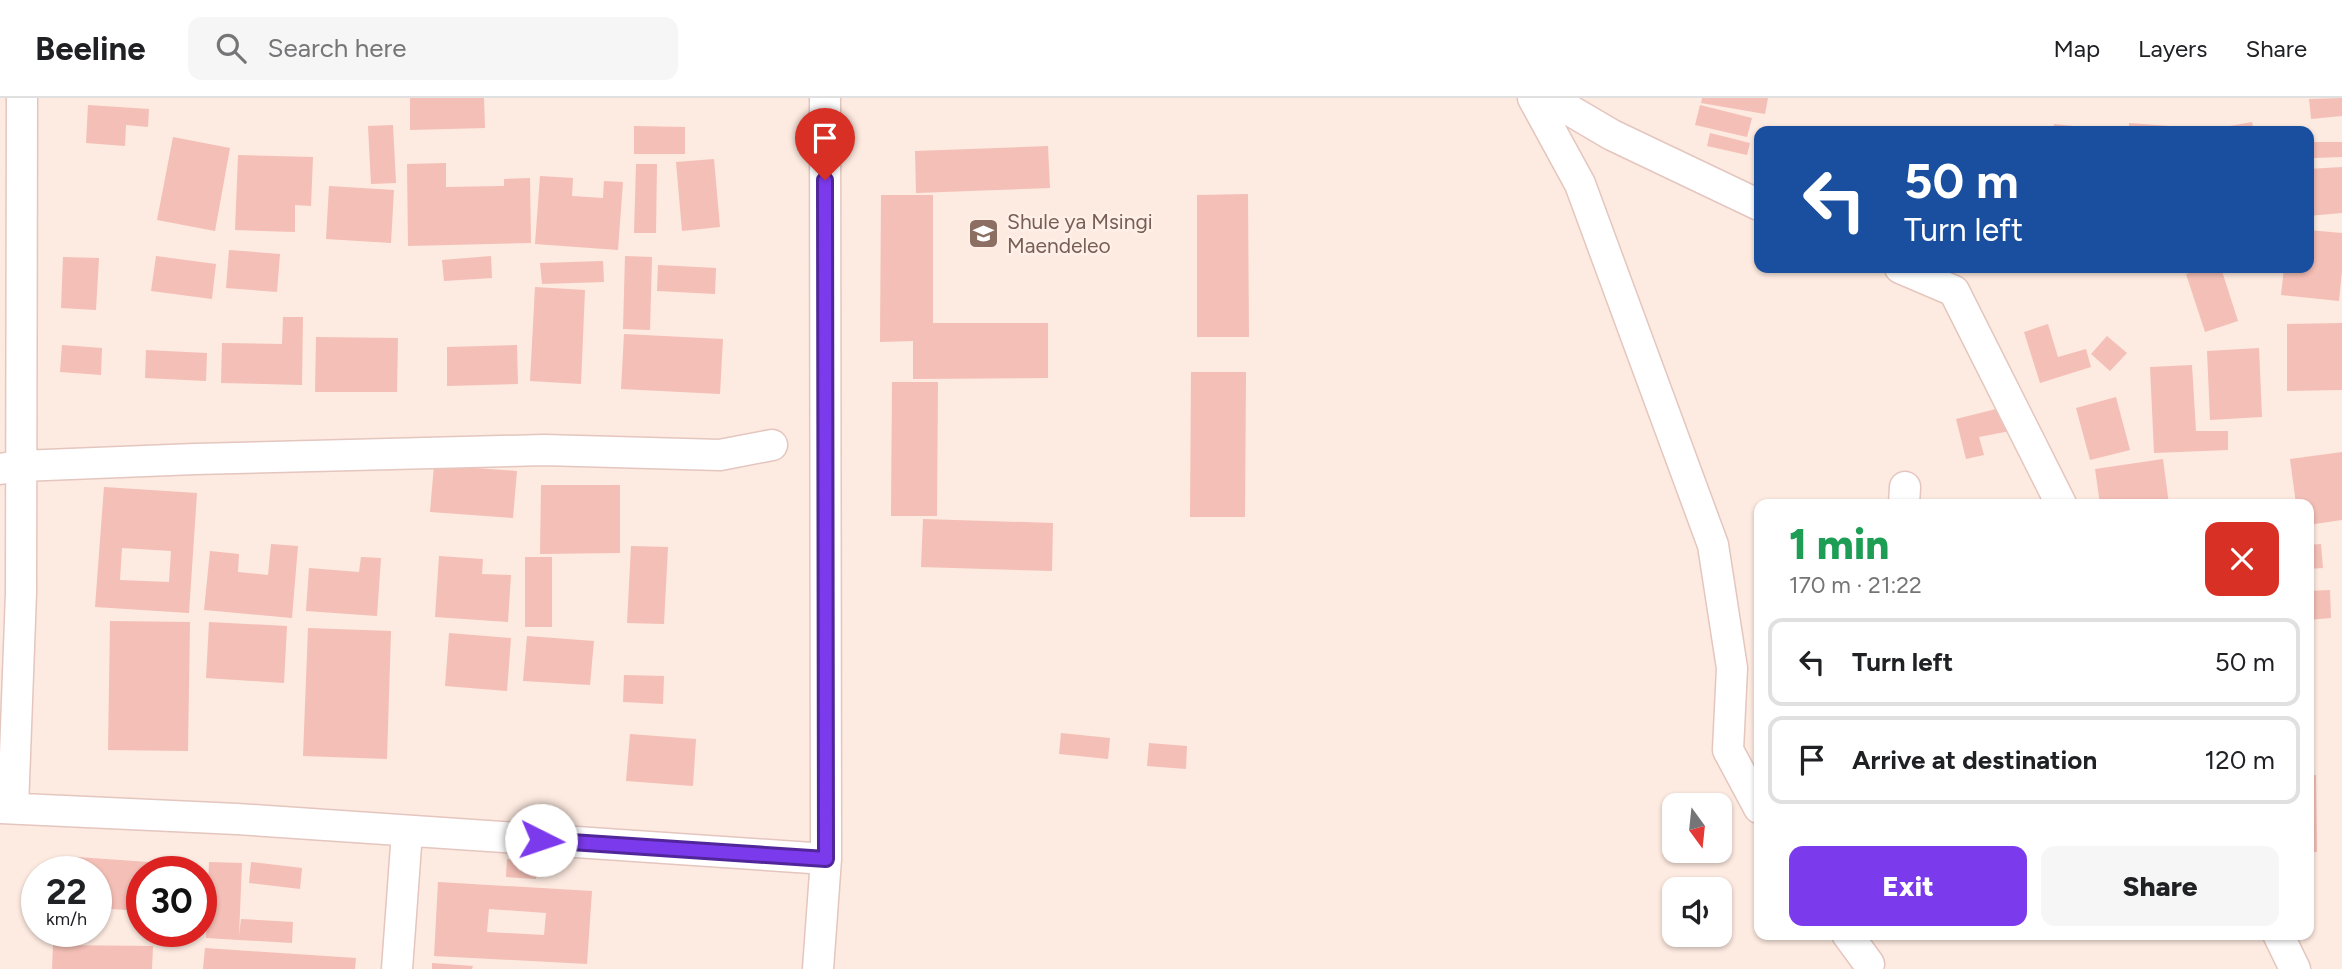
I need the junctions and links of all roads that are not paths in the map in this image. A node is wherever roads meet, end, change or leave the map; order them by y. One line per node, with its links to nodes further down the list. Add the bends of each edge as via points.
1 (22, 98): 8 (street)
2 (825, 98): 13 (street)
3 (1533, 98): 10 (street, via 1580,184 1713,545 1732,668 1728,750)
4 (1549, 98): 5 (street, via 1612,135)
5 (1754, 203)
6 (1912, 273): 9 (street, via 1954,291)
7 (772, 445): 8 (street, via 720,455 544,450)
8 (10, 468): 11 (street, via 21,593)
9 (2059, 499)
10 (1754, 801)
11 (6, 808): 12 (street)
12 (407, 832): 13 (street); 18 (street)
13 (826, 859): 19 (street)
14 (1851, 940): 17 (street)
15 (1870, 940): 17 (street)
16 (2281, 940): 20 (street)
17 (1869, 967)
18 (397, 969)
19 (818, 969)
20 (2295, 969)

